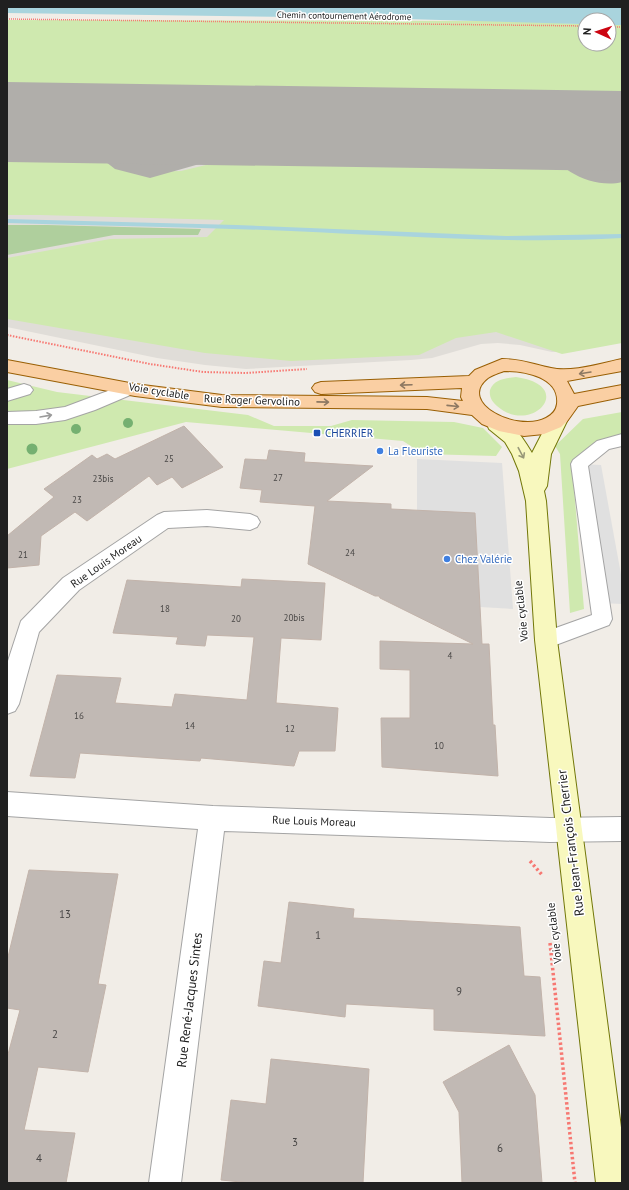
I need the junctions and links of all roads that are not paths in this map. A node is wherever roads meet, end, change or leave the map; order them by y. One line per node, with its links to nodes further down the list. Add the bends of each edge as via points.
1 (7, 353): 5 (main road, Rue Roger Gervolino, one-way to 1, via 268,390 190,388 130,379)
2 (622, 365): 4 (main road, one-way to 4, via 570,375)
3 (7, 366): 6 (main road, Rue Roger Gervolino)
4 (548, 374): 5 (main road, via 530,367 502,365 480,374); 9 (main road, via 565,390 567,400)
5 (473, 382): 8 (main road, via 470,390 471,400)
6 (129, 389): 8 (main road, Rue Roger Gervolino, one-way to 8, via 222,401 427,403); 10 (street, one-way to 6, via 26,420 54,415 83,408)
7 (622, 391): 9 (main road, via 572,401)
8 (476, 408): 11 (main road, via 484,417)
9 (562, 414): 11 (main road, via 549,425 536,429 508,428); 13 (main road, Rue Jean-François Cherrier, via 540,454)
10 (7, 418)
11 (496, 424): 13 (main road, Rue Jean-François Cherrier, one-way to 13, via 512,437 522,453)
12 (622, 440): 15 (lane, via 603,445 579,464 602,619)
13 (536, 501): 15 (main road, Rue Jean-François Cherrier)
14 (250, 522): 16 (street, Rue Louis Moreau, via 207,518 164,520 71,584 29,628)
15 (546, 640): 20 (main road, Rue Jean-François Cherrier)
16 (7, 704)
17 (7, 804): 18 (street, Rue Louis Moreau)
18 (213, 818): 20 (street, Rue Louis Moreau); 21 (street, Rue René-Jacques Sintes)
19 (622, 829): 20 (street, Rue Louis Moreau)
20 (569, 831): 22 (main road, Rue Jean-François Cherrier)
21 (165, 1183)
22 (612, 1183)

